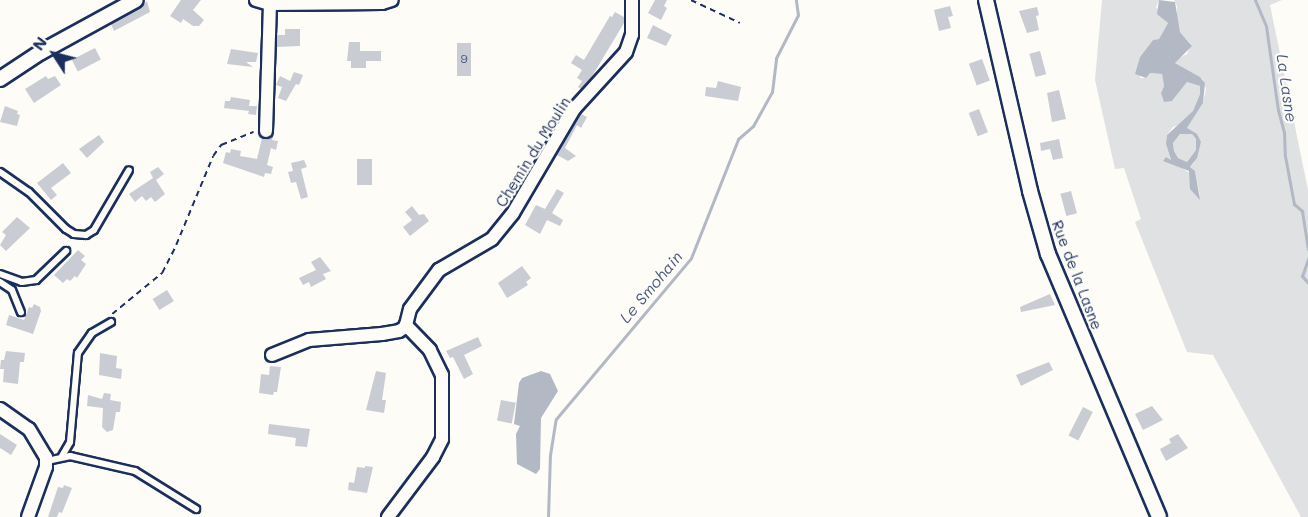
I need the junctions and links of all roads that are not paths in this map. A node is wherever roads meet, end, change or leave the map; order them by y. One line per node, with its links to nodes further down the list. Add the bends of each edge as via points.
1 (136, 0): 7 (street)
2 (256, 0): 6 (street)
3 (392, 0): 6 (street)
4 (632, 0): 16 (street, Chemin du Moulin, via 632,34 626,52 573,109 504,225 484,245 439,270 410,309)
5 (986, 0): 24 (street, Rue de la Lasne, via 1048,254)
6 (270, 4): 8 (street)
7 (0, 79)
8 (266, 131)
9 (129, 170): 10 (lane, via 94,230 86,235 66,229 29,192)
10 (0, 172)
11 (66, 251): 12 (lane, via 36,280 22,282)
12 (0, 274)
13 (0, 282): 14 (lane, via 12,290)
14 (21, 312)
15 (109, 320): 19 (lane, via 92,333 78,353 70,442)
16 (407, 326): 17 (street, via 382,334 309,340); 23 (street, via 430,350 442,375 442,439)
17 (272, 355)
18 (0, 409): 20 (street, via 29,429)
19 (62, 456): 20 (lane); 21 (lane, via 135,471)
20 (46, 462): 22 (street)
21 (196, 509)
22 (28, 517)
23 (388, 517)
24 (1159, 517)

